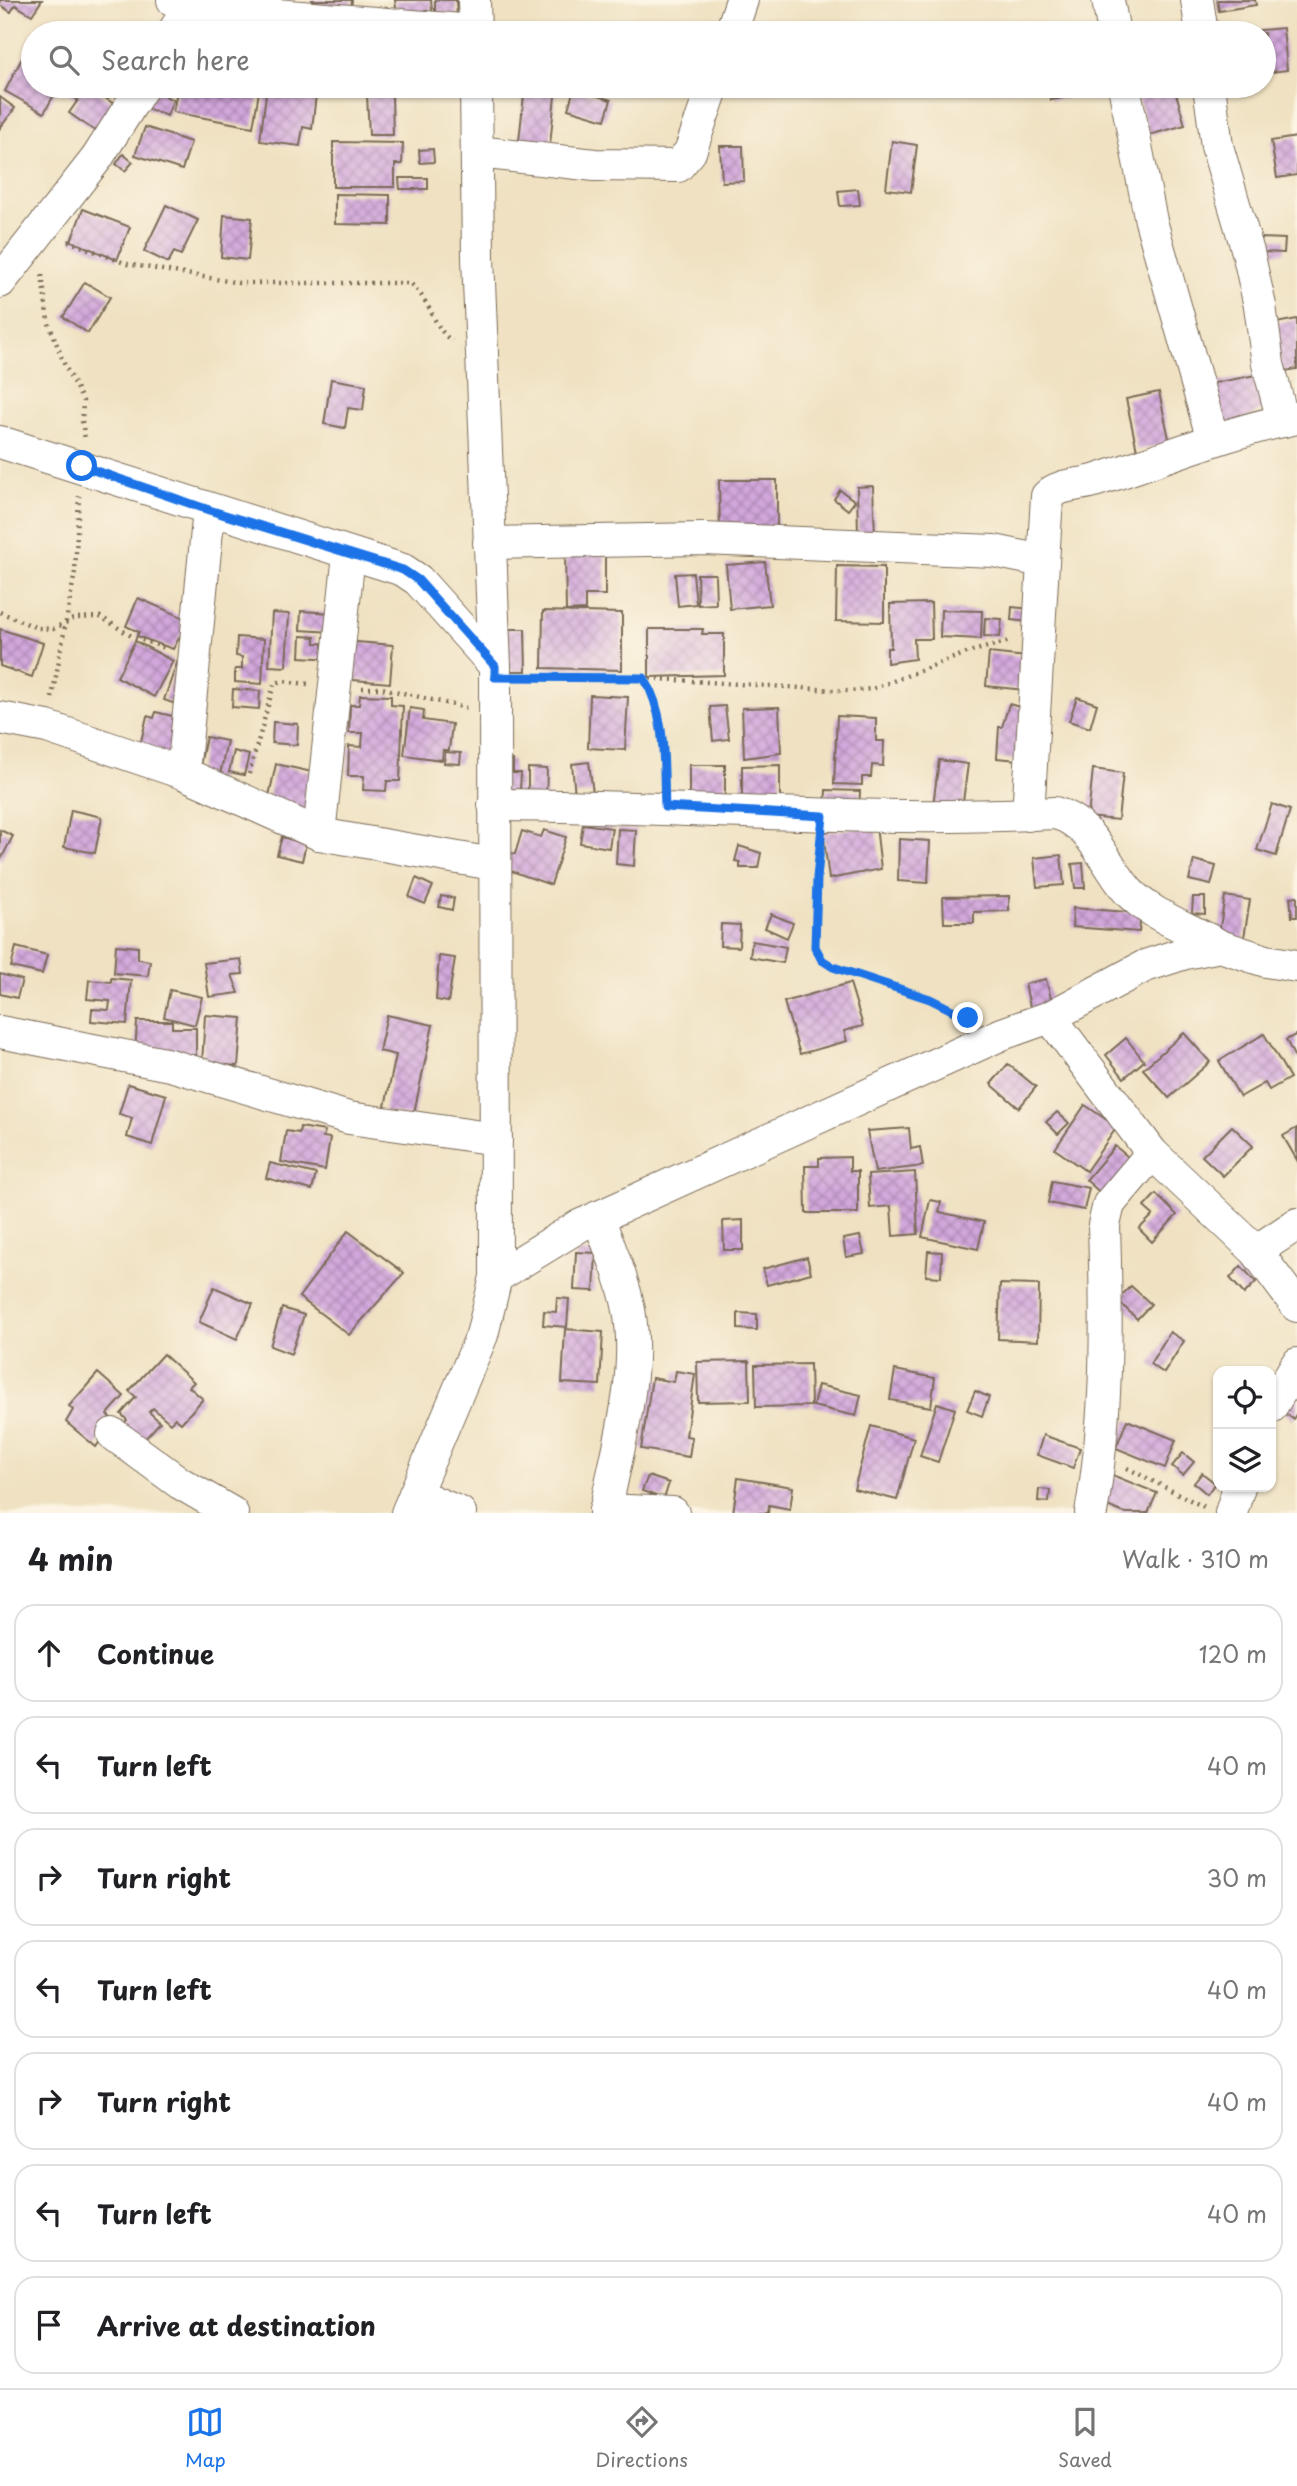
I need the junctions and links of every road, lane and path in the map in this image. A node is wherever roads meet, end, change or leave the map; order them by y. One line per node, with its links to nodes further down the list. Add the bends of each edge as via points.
1 (474, 0): 7 (street)
2 (742, 0): 8 (street)
3 (1108, 0): 9 (street)
4 (1197, 0): 10 (street)
5 (178, 14): 6 (street)
6 (294, 21)
7 (475, 21)
8 (735, 21)
9 (1112, 21)
10 (1200, 21)
11 (135, 98): 17 (street, via 97,158)
12 (476, 98): 16 (street)
13 (709, 98): 16 (street, via 691,152 678,166 595,165)
14 (1126, 98): 21 (street, via 1151,221)
15 (1211, 98): 20 (street, via 1217,146 1261,306 1268,364)
16 (477, 152): 19 (street)
17 (35, 237): 18 (street); 19 (path, via 127,264 239,284 410,283 429,303 449,339); 23 (path, via 48,321 83,401 86,451)
18 (0, 282)
19 (482, 355): 25 (street)
20 (1290, 419): 21 (street)
21 (1213, 440): 27 (street, via 1049,493 1044,502)
22 (0, 442): 23 (street)
23 (82, 466): 24 (street); 29 (path, via 75,572)
24 (209, 510): 26 (street); 31 (street)
25 (489, 543): 27 (street, via 703,540 994,551); 32 (street)
26 (349, 554): 32 (street, via 403,570 418,580); 34 (street)
27 (1042, 561): 30 (street)
28 (0, 612): 29 (path, via 37,628)
29 (65, 624): 31 (path, via 85,615 101,617 133,637 178,654); 37 (path)
30 (1038, 634): 33 (path, via 969,652 872,689); 42 (street)
31 (195, 648): 38 (street)
32 (495, 671): 33 (path); 35 (street)
33 (644, 678): 41 (path, via 659,711)
34 (334, 688): 35 (path, via 382,688); 39 (path, via 282,681 274,684); 44 (street)
35 (494, 714): 40 (street)
36 (0, 718): 37 (street)
37 (47, 727): 38 (street)
38 (183, 773): 39 (street)
39 (242, 800): 44 (street)
40 (494, 805): 41 (street); 45 (street)
41 (665, 807): 43 (street)
42 (1028, 815): 43 (street); 46 (street, via 1055,813 1073,818 1136,899)
43 (823, 816): 50 (path, via 815,947 822,960 930,999)
44 (319, 834): 45 (street)
45 (493, 864): 51 (street)
46 (1220, 946): 47 (street); 48 (street, via 1145,966)
47 (1297, 966)
48 (1050, 1017): 50 (street); 52 (street)
49 (0, 1032): 51 (street, via 170,1065 349,1118)
50 (1002, 1034): 53 (street)
51 (496, 1139): 56 (street)
52 (1152, 1153): 55 (street); 61 (street, via 1109,1204 1104,1225 1108,1357)
53 (598, 1217): 56 (street); 64 (street, via 629,1310 632,1349)
54 (1297, 1224): 55 (street)
55 (1256, 1251): 57 (street)
56 (496, 1277): 63 (street, via 482,1335)
57 (1297, 1306)
58 (1297, 1364): 59 (street)
59 (1276, 1399)
60 (113, 1433): 65 (street, via 180,1483)
61 (1101, 1455): 68 (street); 69 (path)
62 (1237, 1492): 70 (street)
63 (411, 1504): 66 (street)
64 (605, 1512): 67 (street)
65 (232, 1513)
66 (460, 1513)
67 (673, 1513)
68 (1091, 1513)
69 (1215, 1513)
70 (1231, 1513)

